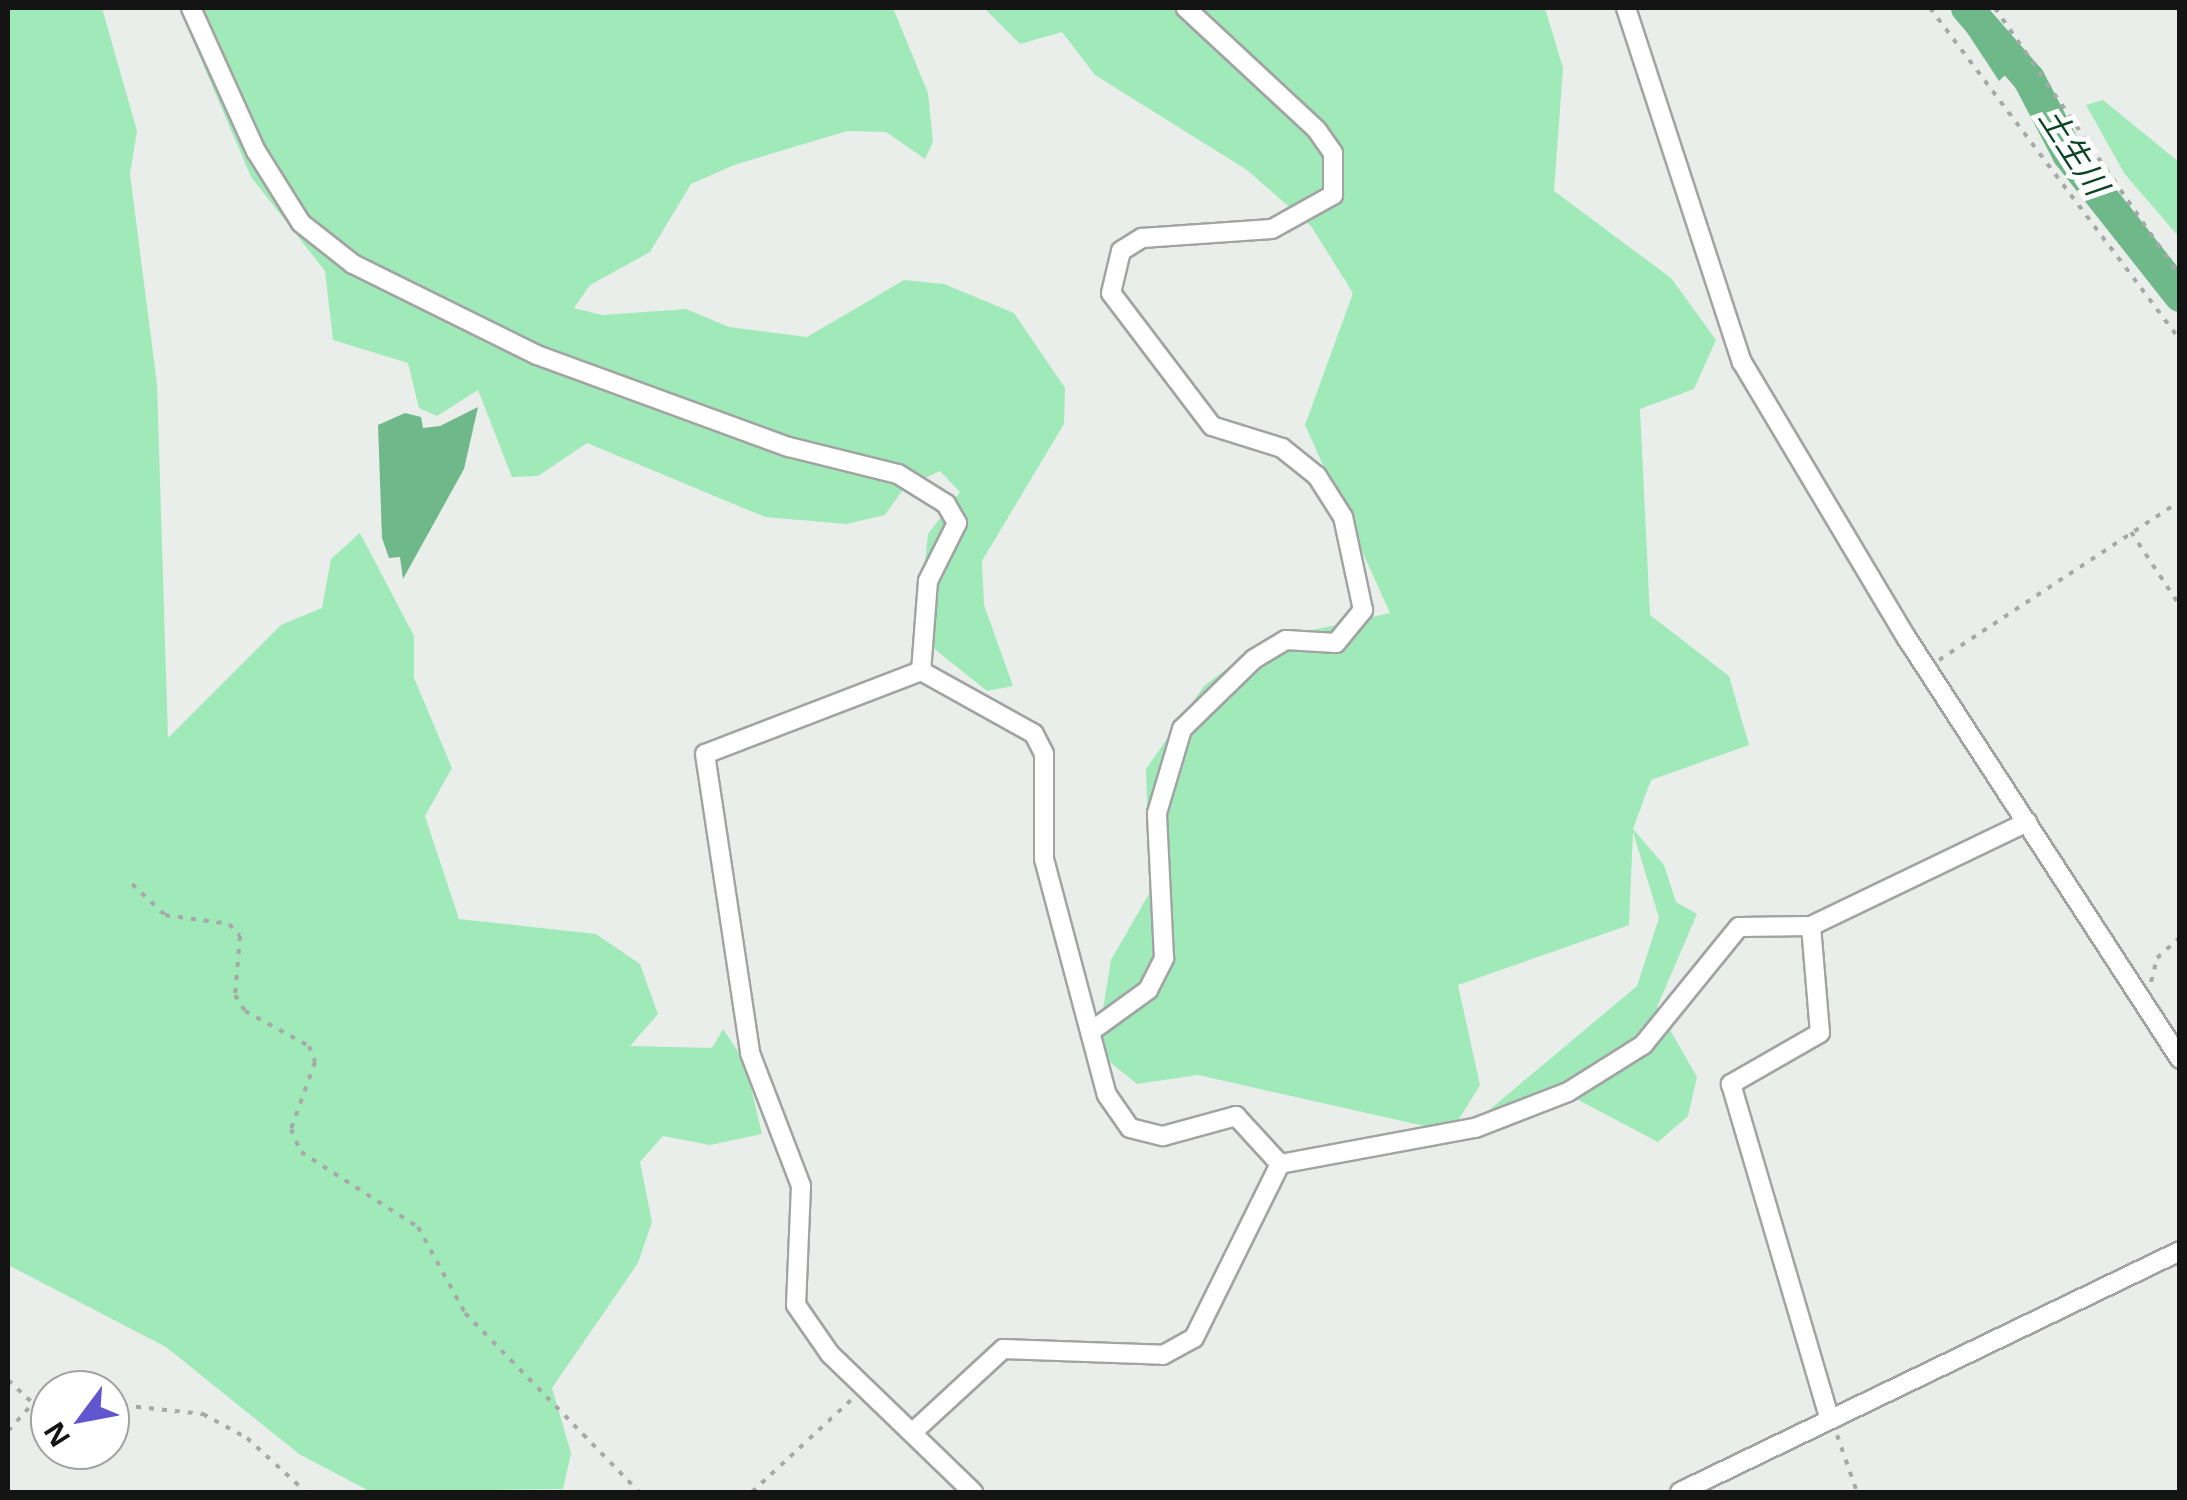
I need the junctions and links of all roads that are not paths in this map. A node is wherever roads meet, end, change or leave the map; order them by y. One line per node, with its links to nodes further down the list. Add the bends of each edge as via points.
1 (190, 8): 4 (street, via 256,151 301,223 353,264 537,354 788,447 898,474 946,504 958,523 928,581)
2 (1186, 8): 7 (street, via 1316,129 1332,153 1333,194 1272,229 1142,238 1121,251 1111,293 1212,426 1282,448 1317,476 1343,517 1363,578 1363,610 1336,643 1286,640 1254,658 1182,729 1157,813 1164,958 1148,990)
3 (1626, 8): 5 (street, via 1742,362)
4 (921, 671): 7 (street, via 1034,734 1044,754 1044,859); 12 (street, via 705,754 750,1053 802,1186 796,1306)
5 (2027, 822): 6 (street); 8 (street)
6 (1810, 926): 9 (street, via 1739,928 1724,936 1643,1045 1554,1098 1475,1128); 11 (street, via 1820,1033 1731,1084)
7 (1090, 1032): 9 (street, via 1108,1095 1130,1128 1163,1136 1236,1116)
8 (2180, 1060)
9 (1280, 1164): 12 (street, via 1194,1338 1163,1356 1003,1350)
10 (2180, 1251): 11 (street)
11 (1829, 1417): 14 (street)
12 (913, 1432): 13 (street)
13 (974, 1492)
14 (1680, 1492)

